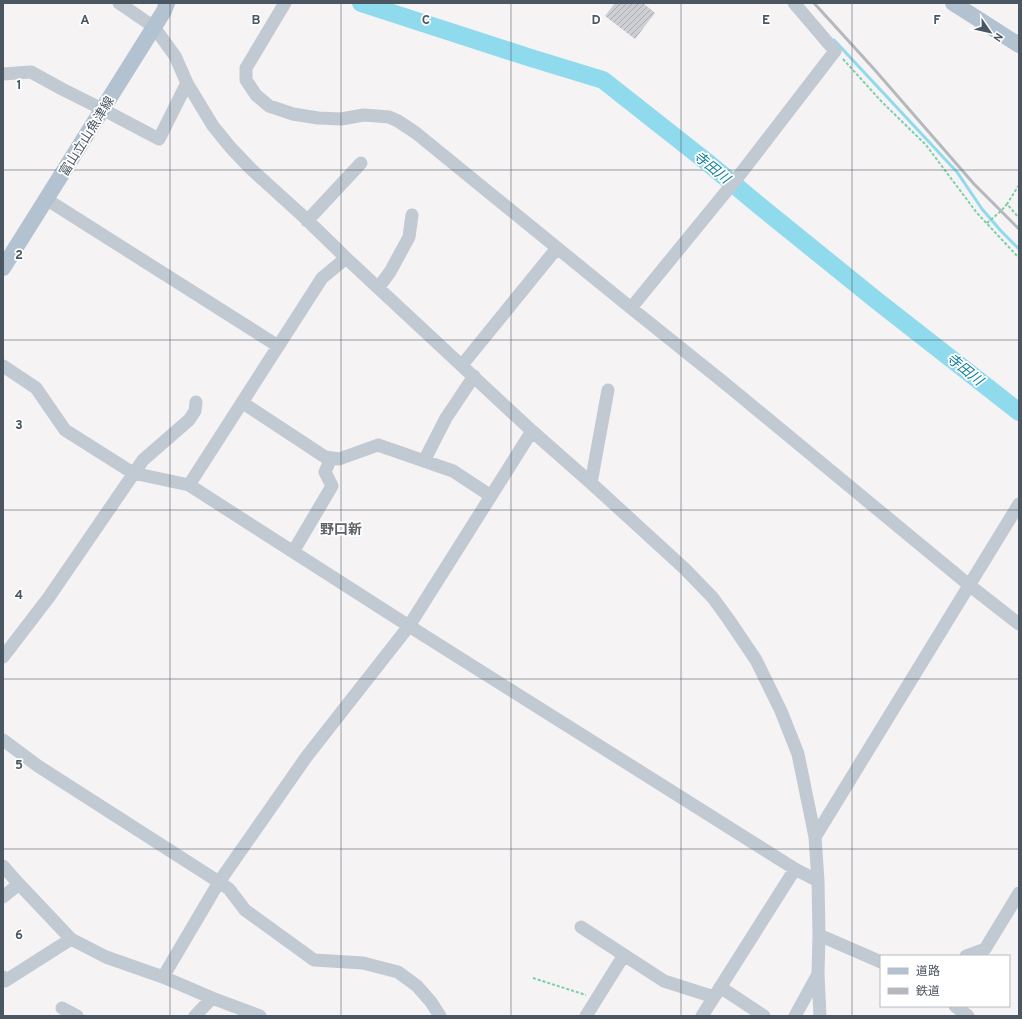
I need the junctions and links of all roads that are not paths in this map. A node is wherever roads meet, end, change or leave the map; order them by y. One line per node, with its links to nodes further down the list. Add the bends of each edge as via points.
1 (119, 3): 6 (street)
2 (167, 3): 6 (main road, 富山立山魚津線)
3 (285, 3): 15 (street, via 246,68 246,80 256,95 269,106 293,114 341,119 364,115 389,117 398,121 434,147)
4 (794, 3): 19 (street, via 835,51 738,177)
5 (953, 3): 7 (main road)
6 (154, 27): 9 (street, via 175,56); 10 (main road, 富山立山魚津線)
7 (1019, 45)
8 (3, 74): 10 (street, via 31,72)
9 (187, 83): 10 (street, via 159,139); 14 (street, via 213,126 231,148)
10 (102, 109): 12 (main road, 富山立山魚津線)
11 (361, 163): 14 (street)
12 (46, 199): 17 (main road, 富山立山魚津線); 20 (street)
13 (412, 215): 18 (street, via 409,237)
14 (307, 220): 16 (street)
15 (557, 248): 19 (street); 21 (street)
16 (346, 258): 18 (street); 20 (street, via 322,278)
17 (3, 268)
18 (378, 288): 21 (street)
19 (631, 308): 36 (street)
20 (278, 346): 26 (street)
21 (462, 365): 23 (street)
22 (3, 366): 30 (street, via 36,388 65,430)
23 (474, 376): 27 (street); 29 (street, via 446,418)
24 (608, 390): 31 (street)
25 (196, 402): 30 (street, via 195,411 189,420 143,460)
26 (243, 403): 28 (street, via 325,457); 32 (street)
27 (532, 431): 31 (street); 33 (street)
28 (331, 458): 29 (street, via 339,459 378,444); 35 (street, via 325,472 332,486)
29 (424, 461): 33 (street, via 453,471)
30 (133, 473): 32 (street); 39 (street, via 49,597)
31 (591, 483): 41 (street, via 713,598 756,660 781,711 798,754)
32 (189, 485): 35 (street)
33 (491, 496): 38 (street)
34 (1019, 504): 36 (street)
35 (293, 552): 38 (street)
36 (969, 585): 37 (street); 41 (street)
37 (1019, 624)
38 (409, 626): 43 (street); 45 (street, via 307,756)
39 (3, 657)
40 (3, 740): 45 (street, via 38,766)
41 (815, 837): 44 (street)
42 (3, 866): 46 (street)
43 (795, 869): 44 (street); 58 (street)
44 (818, 881): 50 (street)
45 (219, 882): 57 (street); 65 (street, via 229,889 245,910 314,960 363,963 398,972 417,986)
46 (19, 884): 48 (street); 51 (street)
47 (1019, 893): 53 (street, via 985,949)
48 (3, 897)
49 (582, 927): 52 (street)
50 (820, 935): 54 (street); 55 (street)
51 (71, 939): 56 (street, via 4,981); 57 (street, via 106,957)
52 (624, 955): 58 (street, via 664,980); 66 (street)
53 (969, 955)
54 (880, 962)
55 (818, 974): 69 (street); 70 (street)
56 (3, 977)
57 (162, 977): 59 (street)
58 (717, 992): 67 (street); 68 (street)
59 (212, 998): 63 (street); 64 (street)
60 (956, 1007): 71 (street)
61 (62, 1008): 62 (street)
62 (77, 1016)
63 (195, 1016)
64 (260, 1016)
65 (440, 1016)
66 (586, 1016)
67 (702, 1016)
68 (764, 1016)
69 (795, 1016)
70 (820, 1016)
71 (968, 1016)

